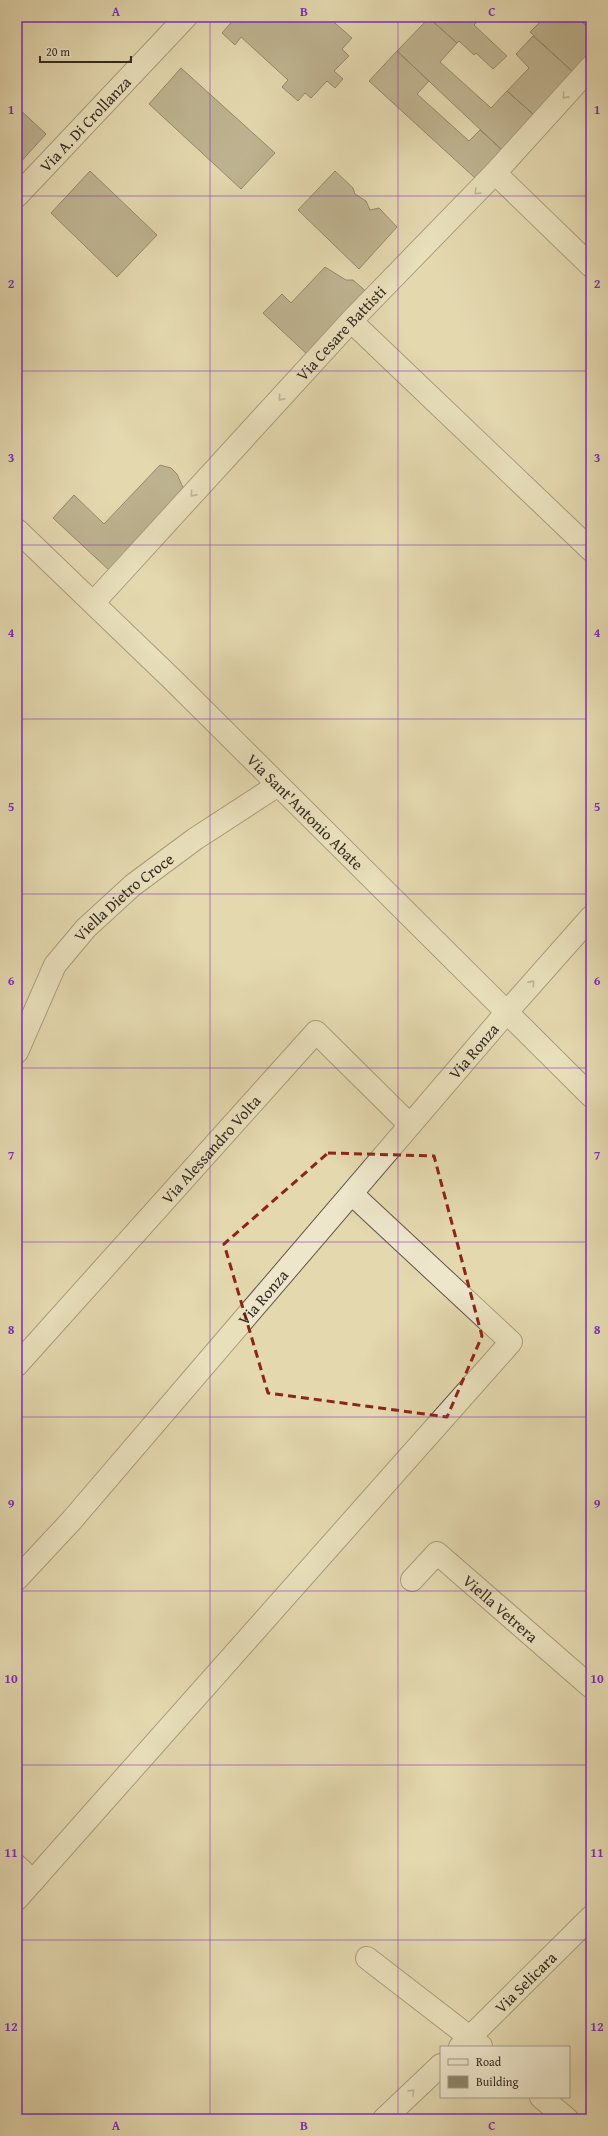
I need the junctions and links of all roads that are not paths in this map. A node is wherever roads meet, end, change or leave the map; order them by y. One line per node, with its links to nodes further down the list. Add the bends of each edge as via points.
1 (186, 17): 4 (street, Via A. Di Crollanza)
2 (591, 67): 3 (street, Via Cesare Battisti, one-way to 3)
3 (495, 173): 5 (street); 6 (street, Via Cesare Battisti, one-way to 6)
4 (17, 196)
5 (591, 266)
6 (351, 321): 8 (street); 9 (street, Via Cesare Battisti, one-way to 9)
7 (17, 530): 9 (street, Via Sant'Antonio Abate)
8 (591, 550)
9 (94, 602): 10 (street, Via Sant'Antonio Abate)
10 (278, 785): 12 (street, Via Sant'Antonio Abate); 13 (street, Viella Dietro Croce, via 195,839 132,885 86,928 55,965)
11 (591, 917): 12 (street, Via Ronza, one-way to 11)
12 (506, 1013): 14 (street, Via Sant'Antonio Abate); 15 (street, Via Ronza)
13 (17, 1052)
14 (591, 1096)
15 (410, 1125): 16 (street, Via Ronza); 17 (street, Via Alessandro Volta, via 316,1032)
16 (352, 1194): 18 (street, Via Ronza, via 72,1520); 22 (street, via 511,1342)
17 (17, 1365)
18 (17, 1579)
19 (412, 1580): 20 (street, Viella Vetrera, via 437,1553)
20 (591, 1687)
21 (17, 1866): 22 (street)
22 (33, 1881): 23 (street)
23 (17, 1899)
24 (591, 1917): 26 (street, Via Selicara)
25 (367, 1958): 26 (street)
26 (471, 2044)
27 (440, 2066): 29 (street, one-way to 27)
28 (542, 2098): 30 (street)
29 (384, 2119)
30 (567, 2119)

